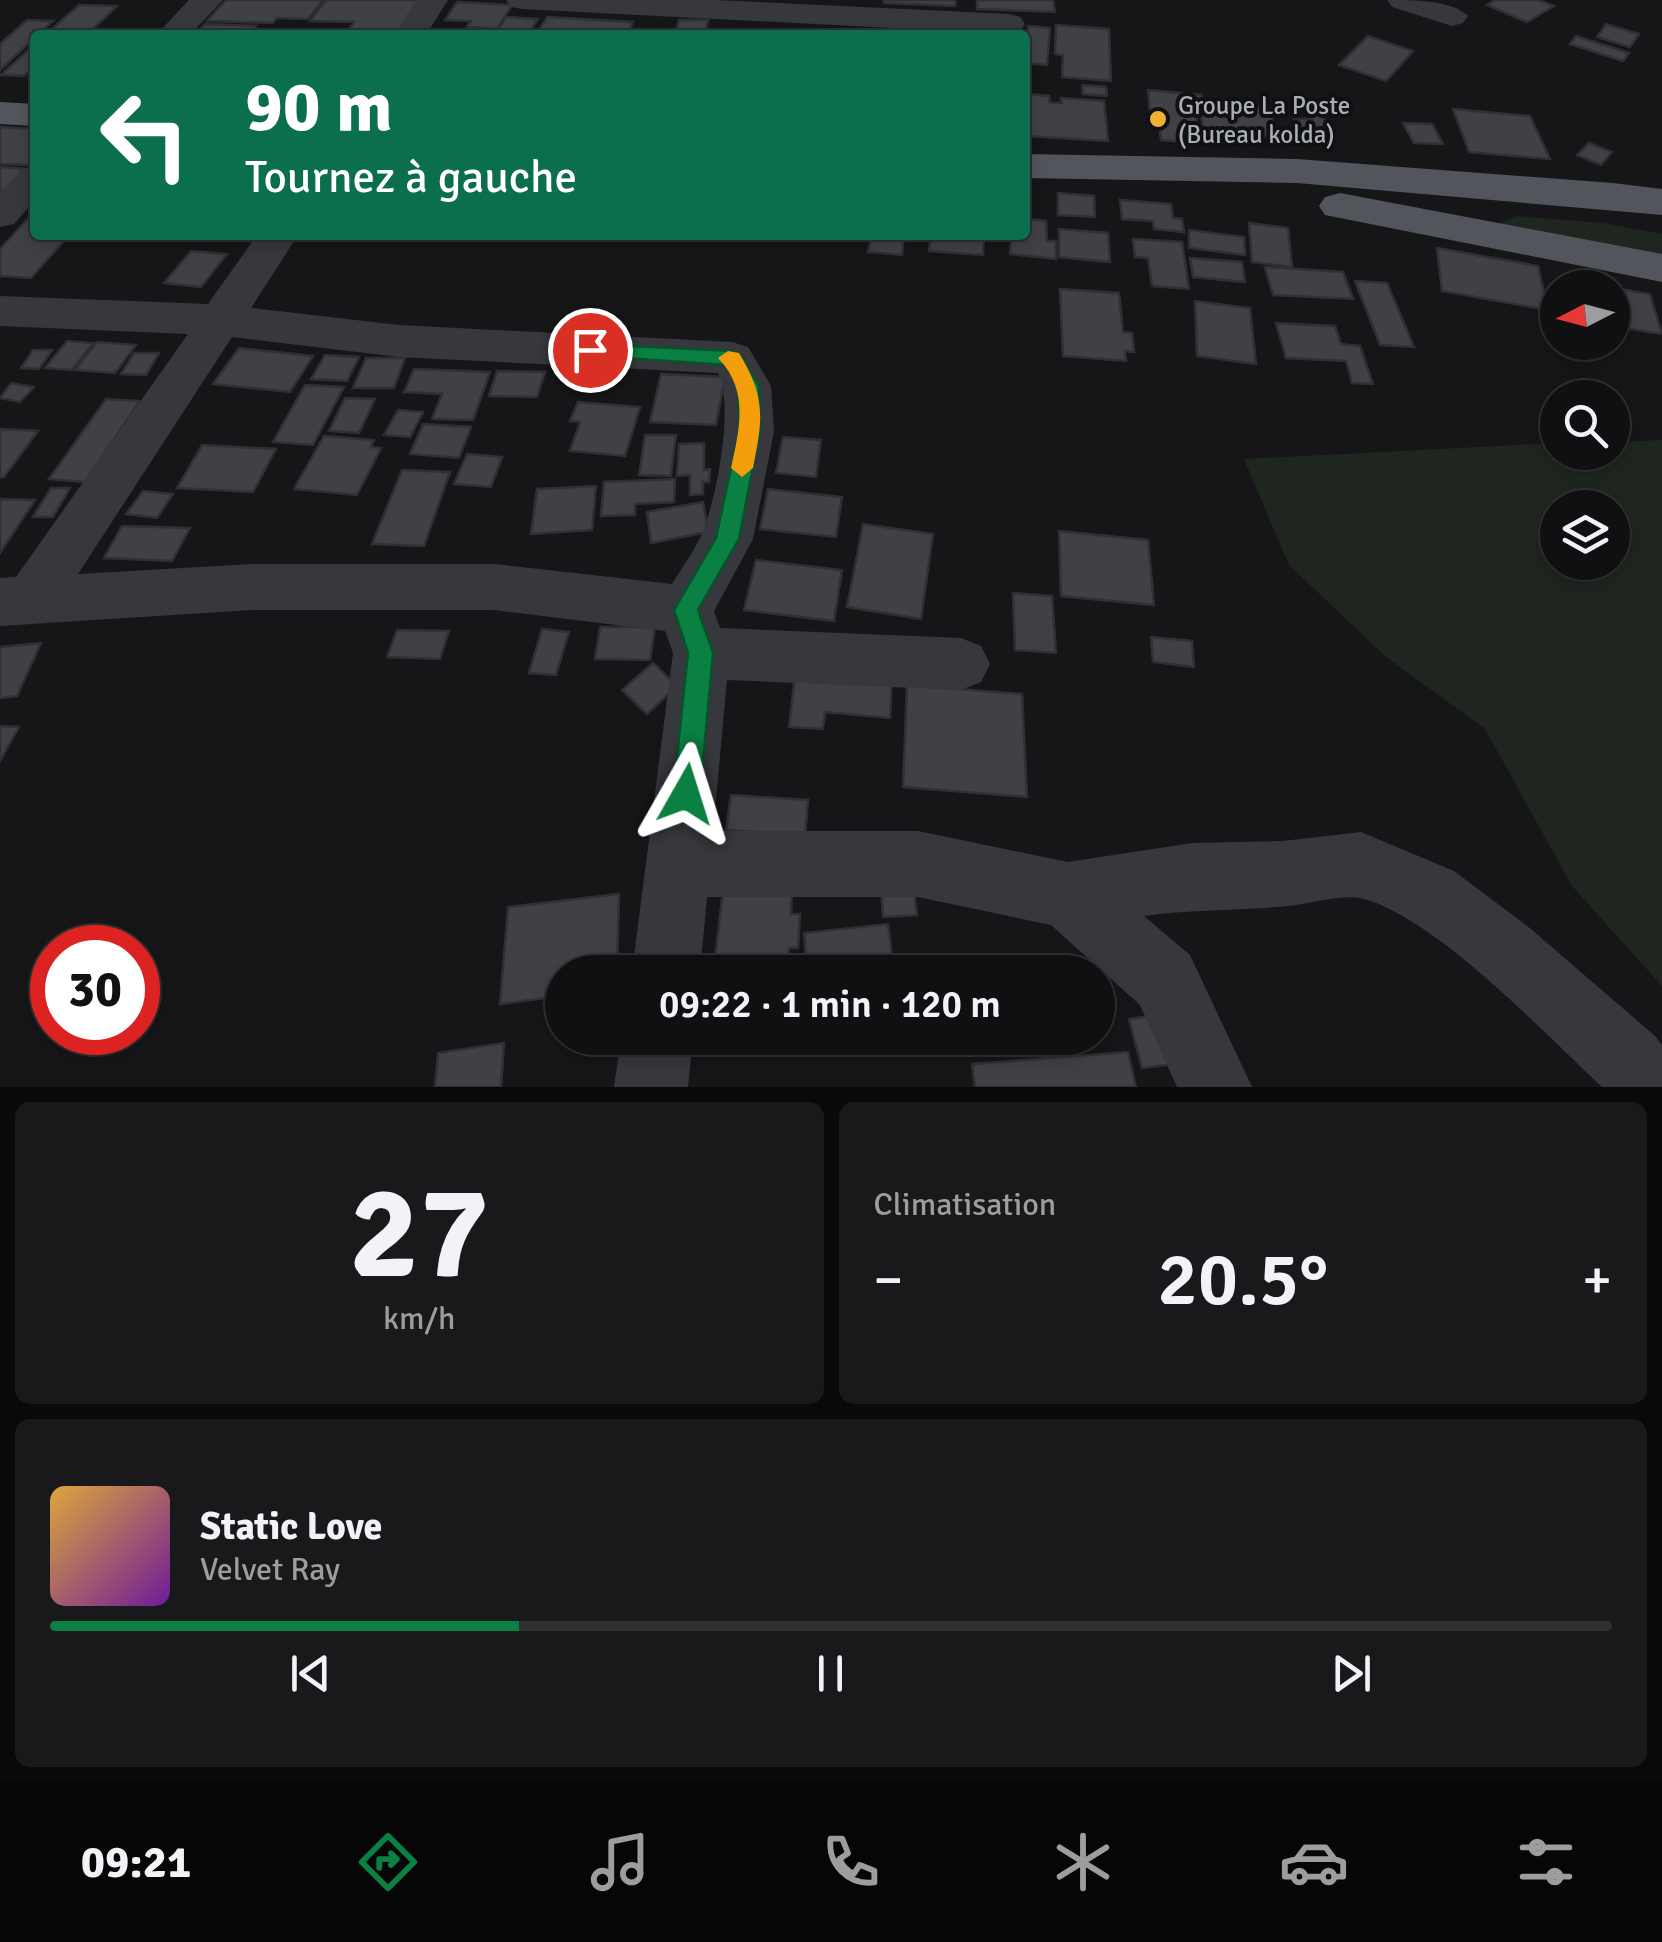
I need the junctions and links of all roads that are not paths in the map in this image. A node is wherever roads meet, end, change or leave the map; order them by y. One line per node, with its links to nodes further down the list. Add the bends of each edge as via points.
1 (207, 0): 8 (street)
2 (432, 0): 9 (street)
3 (522, 0): 5 (street)
4 (1404, 0): 6 (street)
5 (658, 15): 7 (street)
6 (1452, 16)
7 (1009, 24)
8 (177, 30)
9 (413, 30)
10 (0, 113): 11 (main road)
11 (30, 114)
12 (1030, 166): 13 (main road)
13 (1080, 168): 15 (main road, via 1298,171); 18 (main road, via 1385,212)
14 (30, 183): 16 (street)
15 (1662, 202)
16 (0, 215)
17 (275, 240): 20 (street)
18 (1662, 268)
19 (0, 312): 20 (street)
20 (220, 320): 21 (street); 22 (street, via 399,341 732,358 748,386 750,431 727,539)
21 (16, 601): 22 (street, via 252,587 494,587)
22 (693, 631): 23 (street); 24 (street)
23 (962, 664)
24 (680, 864): 25 (street, via 918,864); 26 (street)
25 (1068, 895): 29 (street, via 1165,980); 30 (street, via 1192,876 1360,866 1431,894 1507,953 1629,1062)
26 (668, 955)
27 (655, 1055): 28 (street)
28 (651, 1087)
29 (1215, 1087)
30 (1648, 1087)

